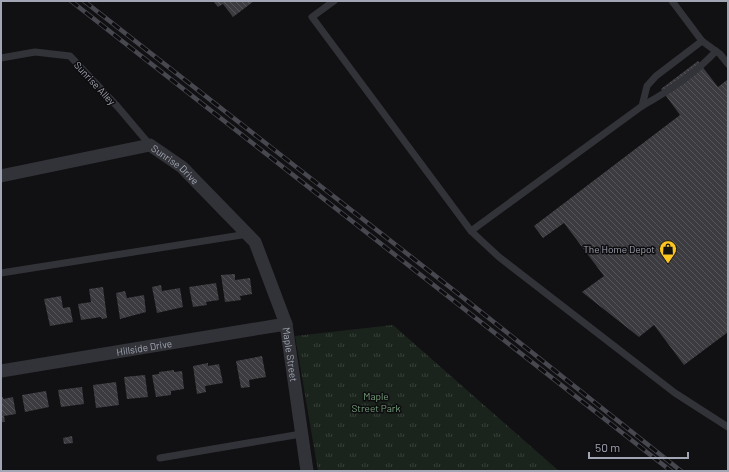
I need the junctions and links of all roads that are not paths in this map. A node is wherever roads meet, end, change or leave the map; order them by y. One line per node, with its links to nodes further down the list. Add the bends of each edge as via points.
1 (334, 1): 10 (lane, via 312,17)
2 (672, 1): 3 (lane)
3 (702, 41): 4 (lane); 7 (lane, via 656,76 647,86)
4 (716, 51): 6 (lane); 7 (lane, via 702,66 665,94)
5 (1, 58): 8 (lane, Sunrise Alley, via 35,52 70,56)
6 (728, 64)
7 (642, 106): 10 (lane)
8 (150, 145): 9 (street, Sunrise Drive); 11 (street, Sunrise Drive, via 182,167)
9 (1, 176)
10 (471, 231): 15 (lane, via 499,258 668,388)
11 (251, 238): 12 (lane); 13 (street, Maple Street)
12 (1, 273)
13 (286, 324): 14 (street, Hillside Drive); 16 (street, Maple Street)
14 (1, 371)
15 (727, 424)
16 (302, 434): 17 (lane); 18 (street, Maple Street)
17 (160, 458)
18 (306, 471)

